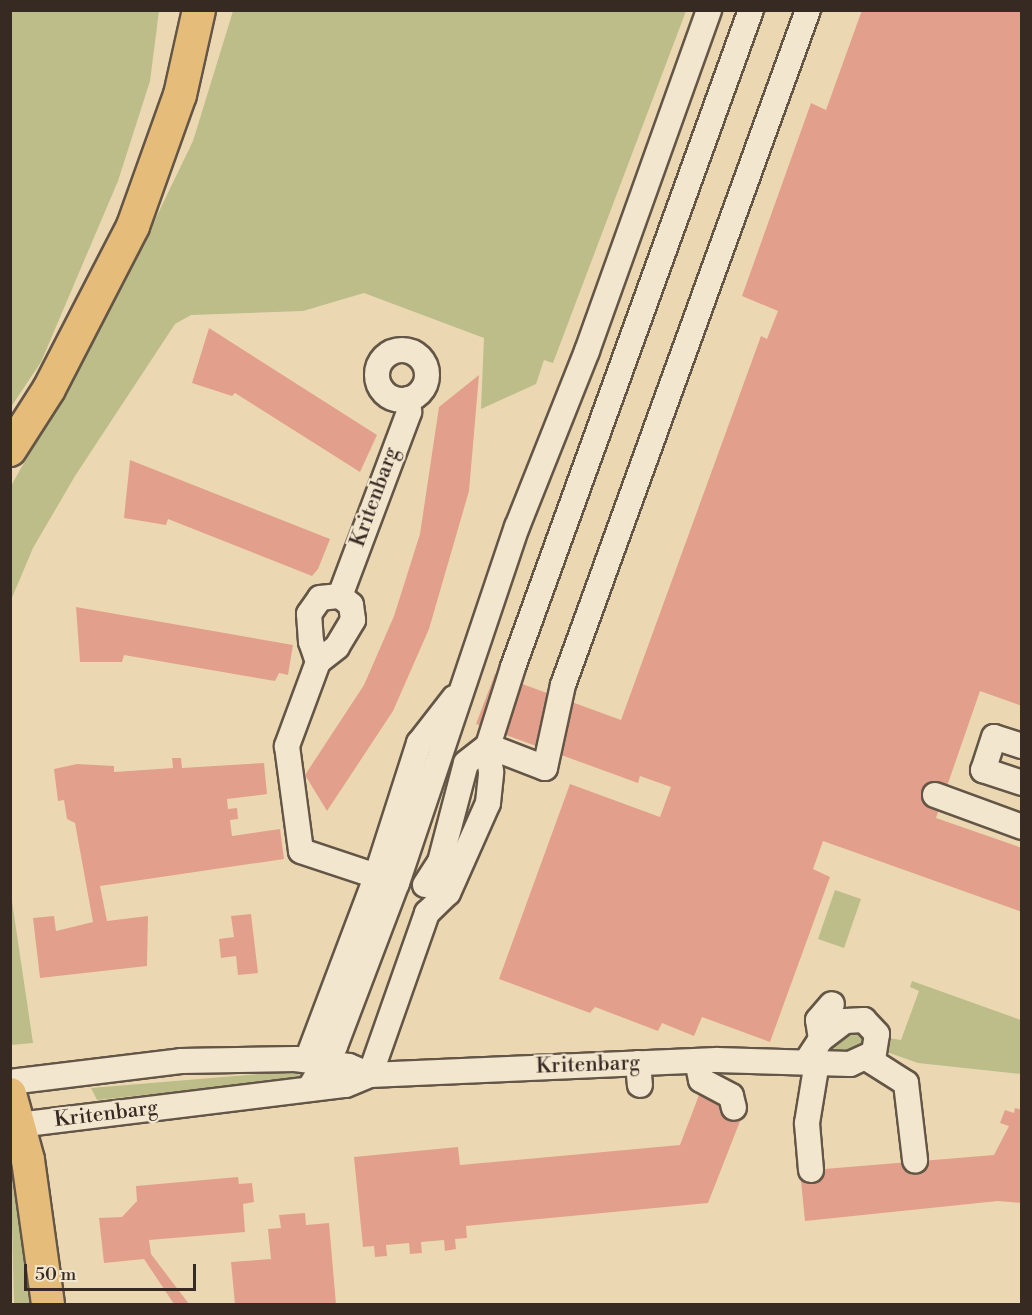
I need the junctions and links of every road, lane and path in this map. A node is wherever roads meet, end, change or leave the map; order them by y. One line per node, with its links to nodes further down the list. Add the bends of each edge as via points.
1 (709, 10): 9 (street)
2 (751, 10): 10 (street, via 513,667)
3 (808, 10): 10 (street, via 563,685 545,768)
4 (202, 16): 6 (main road, via 168,133 133,226 45,398)
5 (408, 399): 7 (street, Kritenbarg, via 409,412)
6 (10, 450)
7 (340, 596): 8 (street, via 351,605 353,620 341,642); 8 (street, via 320,598 309,614 310,642)
8 (318, 662): 15 (street, via 293,724 286,755 301,851)
9 (454, 698): 15 (street, via 448,742); 15 (street, via 419,743 386,849)
10 (488, 746): 16 (street, via 488,803 448,893); 16 (street, via 466,763 440,862 425,885)
11 (1022, 746): 12 (street, via 994,736 983,770)
12 (1022, 783)
13 (935, 795): 14 (street)
14 (1022, 827)
15 (386, 880): 18 (street)
16 (427, 913): 21 (street)
17 (868, 1059): 20 (street, Kritenbarg, via 850,1064); 20 (street, via 877,1048 882,1030 825,1013); 27 (street, via 906,1083)
18 (317, 1061): 21 (street, Kritenbarg); 22 (street, Kritenbarg, via 181,1061); 23 (street)
19 (697, 1061): 20 (street, Kritenbarg); 21 (street, Kritenbarg, via 639,1074); 25 (street, via 701,1080 731,1096)
20 (812, 1062): 28 (street, via 807,1123)
21 (370, 1075): 23 (street, Kritenbarg, via 346,1085)
22 (10, 1082)
23 (309, 1089): 26 (street, Kritenbarg)
24 (10, 1094): 26 (main road)
25 (734, 1108)
26 (16, 1126): 29 (main road)
27 (915, 1160)
28 (811, 1170)
29 (48, 1305)

